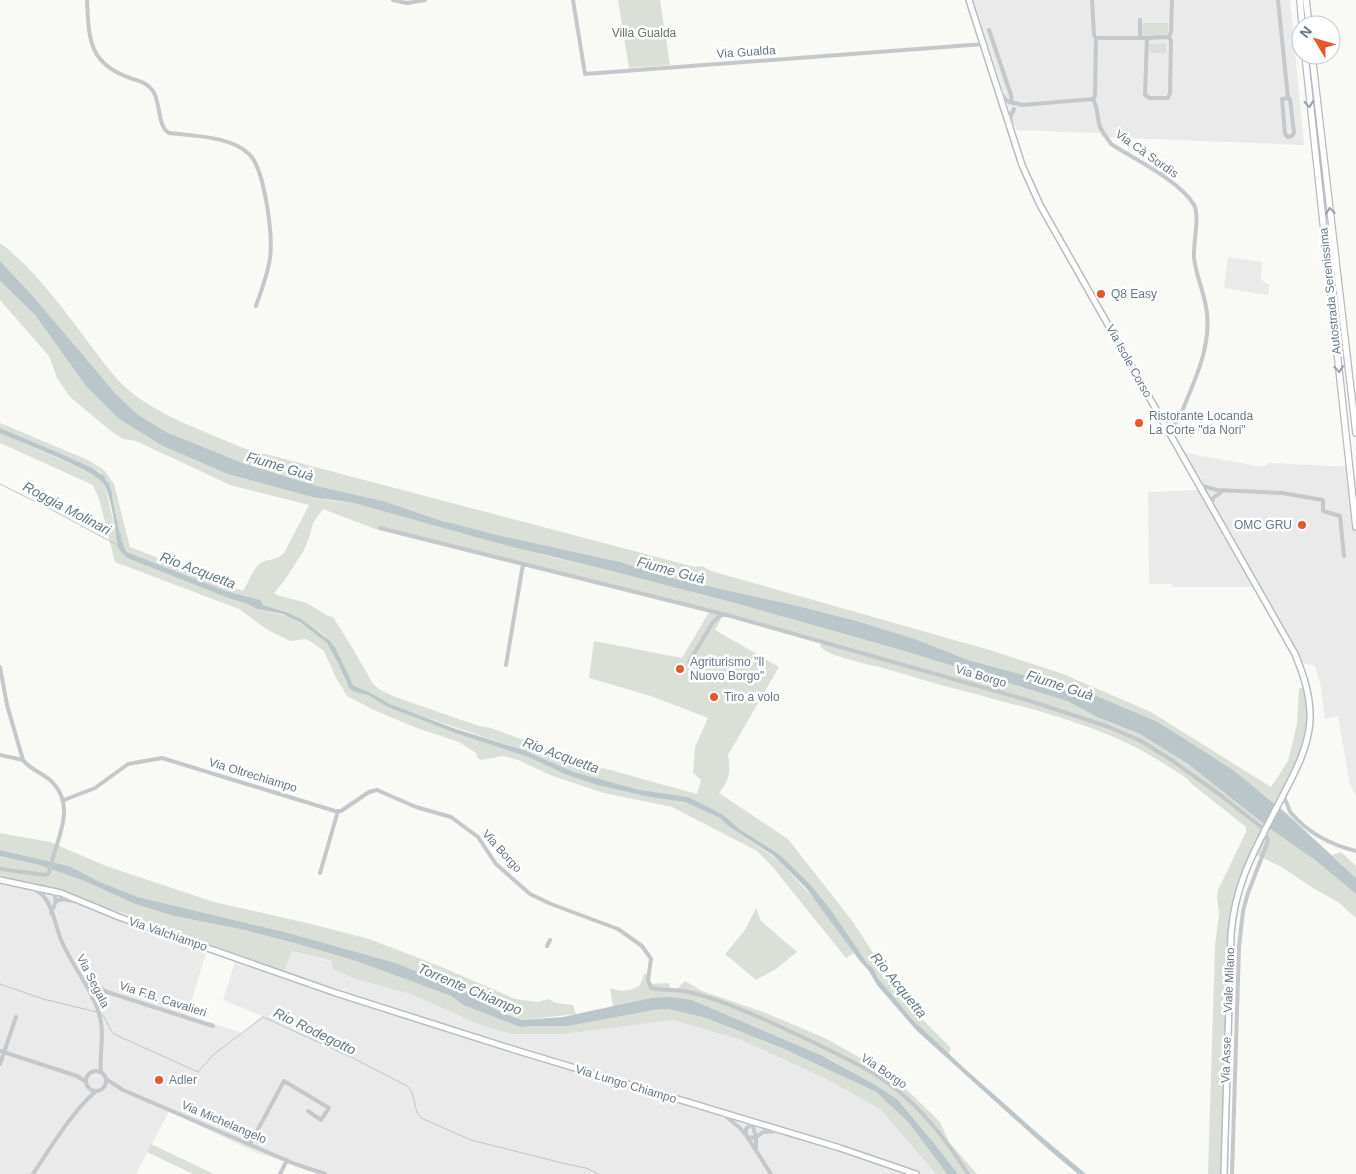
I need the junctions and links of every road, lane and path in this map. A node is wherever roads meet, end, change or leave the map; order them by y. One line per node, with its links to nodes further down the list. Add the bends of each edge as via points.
1 (87, 0): 29 (street, via 90,37 97,57 121,74 150,87 165,131 220,140 247,152 253,160 266,198 270,256)
2 (394, 0): 3 (street, via 407,3)
3 (425, 0)
4 (574, 0): 18 (street, Via Gualda, via 585,74)
5 (970, 0): 18 (main road, Via Isole Corso)
6 (1092, 0): 14 (street, Via Cà Sordìs)
7 (1172, 0): 17 (street)
8 (1278, 0): 22 (street)
9 (1301, 1): 10 (highway); 11 (highway)
10 (1302, 15)
11 (1306, 15)
12 (1140, 20): 15 (street)
13 (989, 30): 24 (street)
14 (1096, 38): 15 (street); 23 (street, Via Cà Sordìs)
15 (1140, 38): 16 (street)
16 (1147, 38): 17 (street); 17 (street, via 1145,95 1150,98 1165,98 1170,94)
17 (1169, 38)
18 (984, 44): 21 (main road, Via Isole Corso)
19 (1306, 65): 39 (highway, Autostrada Serenissima, one-way to 39)
20 (1313, 65): 31 (highway, Autostrada Serenissima, one-way to 20)
21 (997, 88): 24 (street); 26 (main road, Via Isole Corso)
22 (1288, 98): 22 (street, via 1282,99 1288,138 1294,133)
23 (1093, 99): 25 (street); 30 (street, Via Cà Sordìs, via 1100,126 1111,144 1171,181 1194,206 1194,259 1205,296 1208,337 1179,419)
24 (1012, 103): 25 (street); 26 (street)
25 (1022, 105): 27 (street)
26 (1003, 109): 27 (street); 28 (main road, Via Isole Corso)
27 (1014, 109): 28 (street, via 1010,117)
28 (1012, 133): 30 (main road, Via Isole Corso, via 1040,205)
29 (256, 306)
30 (1167, 430): 32 (main road, Via Isole Corso)
31 (1356, 433)
32 (1198, 485): 33 (street); 36 (main road, Via Isole Corso)
33 (1210, 489): 34 (street); 36 (street)
34 (1224, 490): 35 (street); 40 (street, via 1282,493 1323,500 1323,511 1340,516)
35 (1218, 494): 36 (street); 37 (street, via 1212,501)
36 (1204, 496): 37 (main road, Via Isole Corso)
37 (1212, 509): 48 (main road, Via Isole Corso, via 1295,654 1308,689 1308,734 1299,762)
38 (380, 528): 41 (street, Via Borgo)
39 (1356, 528)
40 (1344, 556)
41 (523, 564): 42 (street, Via Borgo); 44 (street)
42 (722, 614): 43 (street, via 713,622); 51 (street, Via Borgo, via 1109,726 1173,761)
43 (689, 662)
44 (506, 665)
45 (0, 668): 47 (street)
46 (0, 755): 47 (street)
47 (23, 760): 49 (street, via 47,776)
48 (1282, 796): 51 (main road, Viale Milano); 52 (street, via 1287,800 1290,812 1319,836)
49 (64, 800): 50 (street, Via Oltrechiampo, via 95,788 128,764 162,758); 53 (street, via 63,822 49,873)
50 (338, 811): 54 (street); 97 (street, Via Borgo, via 377,790 416,807 451,817 478,838 496,864 530,894 618,929 642,946 652,961 649,986 684,991 747,1012 869,1071 889,1084 942,1138)
51 (1265, 831): 98 (main road, Viale Milano, via 1241,880 1232,918); 99 (street, Via Asse, via 1268,841 1248,893 1239,947)
52 (1356, 851)
53 (0, 869)
54 (320, 873)
55 (0, 880): 56 (main road, Via Valchiampo)
56 (18, 884): 57 (main road, Via Valchiampo); 58 (street, via 41,892)
57 (54, 892): 58 (street); 59 (street); 60 (main road, Via Valchiampo)
58 (47, 901): 61 (street, Via Segala)
59 (56, 901): 60 (street, via 63,899); 61 (street)
60 (87, 904): 66 (main road, Via Valchiampo)
61 (51, 913): 64 (street, Via Segala, via 62,943)
62 (550, 940): 63 (street)
63 (547, 946)
64 (82, 978): 65 (street, Via F.B. Cavalieri); 67 (street, Via Segala)
65 (108, 992): 67 (street, Via F.B. Cavalieri); 69 (street, Via F.B. Cavalieri)
66 (336, 993): 84 (main road, Via Lungo Chiampo)
67 (92, 998): 71 (street, Via Segala, via 101,1023)
68 (16, 1017): 70 (street)
69 (213, 1026)
70 (2, 1052): 72 (street); 75 (street)
71 (99, 1061): 73 (street, Via Segala); 74 (street, Via Segala)
72 (0, 1064)
73 (101, 1072): 74 (street); 76 (street, Via Segala)
74 (90, 1073): 75 (street); 77 (street, Via Segala)
75 (77, 1076): 77 (street)
76 (106, 1080): 78 (street); 79 (street, Via Michelangelo)
77 (86, 1082): 80 (street)
78 (103, 1087): 79 (street, Via Michelangelo); 81 (street)
79 (115, 1087): 89 (street, Via Michelangelo)
80 (89, 1088): 81 (street); 82 (street)
81 (96, 1091): 82 (street)
82 (87, 1098): 92 (street)
83 (308, 1111): 89 (street, via 321,1120 329,1108 284,1081)
84 (724, 1114): 85 (main road, Via Lungo Chiampo); 87 (street)
85 (752, 1123): 86 (main road, Via Lungo Chiampo); 87 (street, via 746,1129); 88 (street)
86 (780, 1131): 88 (street, via 767,1131); 96 (main road, Via Lungo Chiampo)
87 (747, 1136): 88 (street); 90 (street)
88 (756, 1137): 90 (street)
89 (250, 1144): 91 (street, Via Michelangelo)
90 (756, 1150): 95 (street)
91 (287, 1160): 93 (street); 94 (street, Via Michelangelo)
92 (33, 1174)
93 (280, 1174)
94 (326, 1174)
95 (771, 1174)
96 (916, 1174)
97 (968, 1174)
98 (1224, 1174)
99 (1232, 1174)

